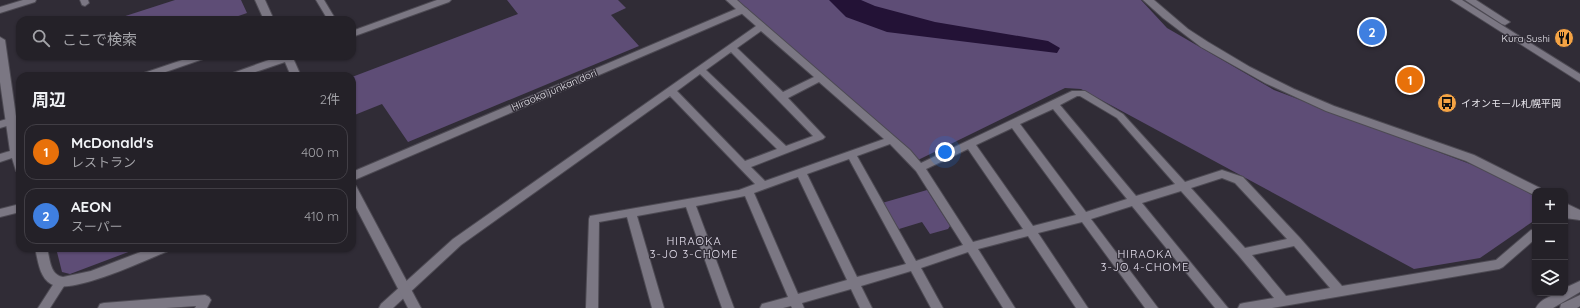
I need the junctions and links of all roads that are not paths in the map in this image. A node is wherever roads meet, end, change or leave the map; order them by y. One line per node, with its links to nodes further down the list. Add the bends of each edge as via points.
1 (32, 0): 9 (street)
2 (260, 0): 11 (street)
3 (320, 0): 12 (street)
4 (445, 0): 14 (street)
5 (731, 0): 10 (street)
6 (1148, 0): 47 (street, via 1195,37 1270,81 1312,101 1466,156)
7 (1456, 0): 27 (street)
8 (1470, 0): 22 (street)
9 (0, 10)
10 (743, 10): 13 (street); 44 (street, Hiraoka junkan dori)
11 (267, 16)
12 (330, 16)
13 (762, 27): 16 (street); 26 (street)
14 (356, 33)
15 (0, 40): 17 (street)
16 (732, 48): 21 (street); 30 (street)
17 (0, 56): 29 (street)
18 (191, 60): 23 (street)
19 (277, 60): 24 (street)
20 (290, 60): 25 (street)
21 (701, 70): 28 (street); 37 (street)
22 (1580, 71)
23 (156, 72)
24 (245, 72)
25 (294, 72)
26 (819, 78): 30 (street); 35 (street)
27 (1580, 79)
28 (671, 91): 41 (street); 70 (street, via 458,242)
29 (4, 92): 32 (street)
30 (782, 96): 37 (street, via 820,137)
31 (1054, 104): 33 (street); 46 (street, via 1075,93 1082,93 1120,116); 50 (street)
32 (16, 120): 34 (street)
33 (1014, 123): 36 (street); 58 (street)
34 (0, 125)
35 (891, 140): 39 (street); 42 (street)
36 (970, 144): 42 (street); 59 (street)
37 (784, 150): 41 (street)
38 (16, 153): 40 (street)
39 (851, 154): 43 (street); 66 (street)
40 (0, 158)
41 (744, 166): 45 (street)
42 (920, 168): 62 (street)
43 (801, 172): 45 (street); 68 (street)
44 (356, 175)
45 (763, 186): 48 (street)
46 (1182, 186): 50 (street); 61 (street, via 1222,174 1239,180); 65 (street)
47 (1532, 189)
48 (748, 191): 51 (street); 74 (street)
49 (356, 197): 70 (street)
50 (1134, 201): 58 (street); 89 (street)
51 (690, 203): 55 (street); 82 (street)
52 (16, 209): 54 (street)
53 (1568, 209): 57 (street)
54 (0, 213)
55 (631, 213): 80 (street, via 594,219); 81 (street)
56 (1568, 214): 57 (street)
57 (1580, 216)
58 (1083, 217): 59 (street); 88 (street)
59 (1030, 230): 62 (street); 87 (street)
60 (1532, 236): 71 (street, via 1499,264)
61 (1296, 241): 65 (street); 71 (street)
62 (970, 247): 66 (street); 86 (street)
63 (42, 252): 67 (street, via 48,272)
64 (154, 252): 67 (street, via 80,280)
65 (1243, 253): 73 (street)
66 (914, 266): 68 (street); 85 (street)
67 (60, 283): 75 (street)
68 (854, 283): 74 (street); 84 (street)
69 (1580, 286): 91 (street)
70 (405, 289): 78 (street); 79 (street)
71 (1340, 292): 73 (street)
72 (1580, 300): 92 (street)
73 (1283, 301): 90 (street)
74 (796, 304): 83 (street)
75 (44, 308)
76 (104, 308): 77 (street, via 204,300)
77 (201, 308)
78 (385, 308)
79 (415, 308)
80 (592, 308)
81 (658, 308)
82 (728, 308)
83 (766, 308)
84 (866, 308)
85 (937, 308)
86 (1009, 308)
87 (1082, 308)
88 (1152, 308)
89 (1222, 308)
90 (1244, 308)
91 (1542, 308)
92 (1566, 308)

